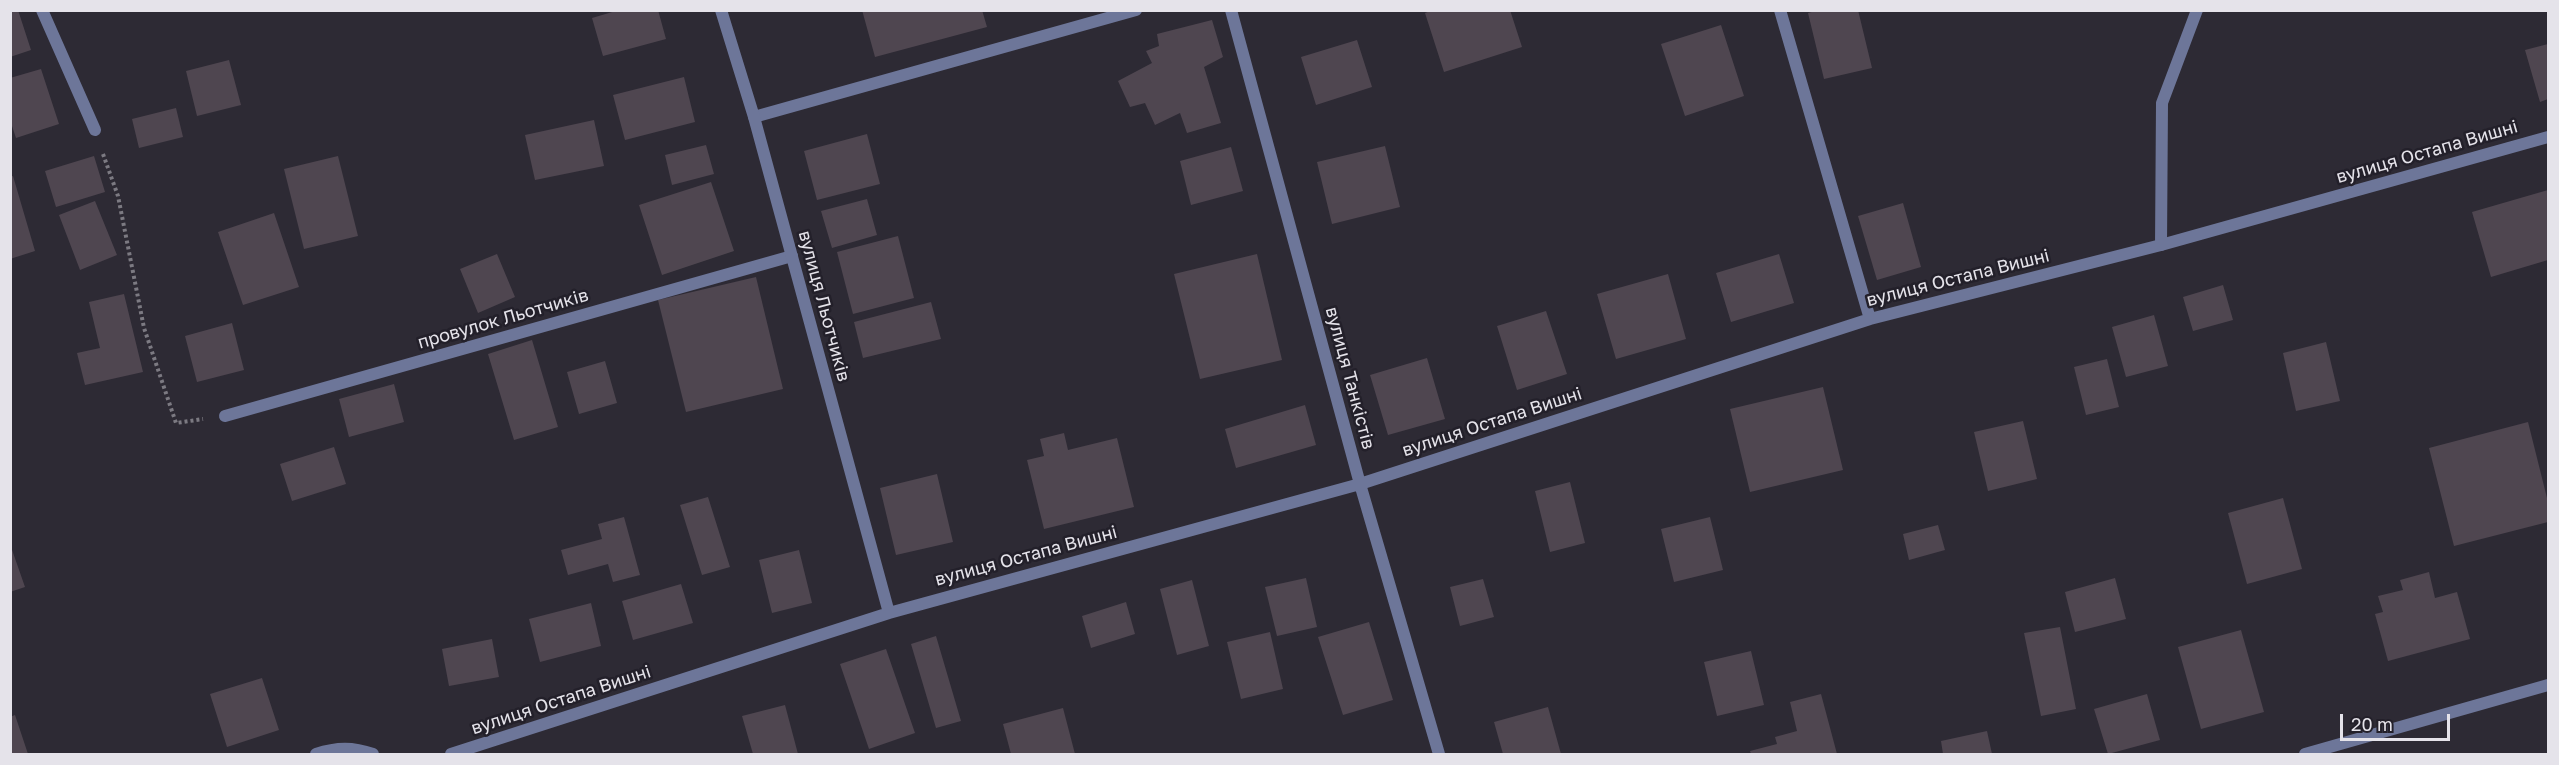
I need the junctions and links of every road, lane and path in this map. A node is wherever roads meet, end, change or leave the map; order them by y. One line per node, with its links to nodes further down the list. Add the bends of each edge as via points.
1 (42, 10): 8 (street)
2 (721, 10): 7 (street, вулиця Льотчиків)
3 (1136, 10): 7 (street)
4 (1231, 10): 14 (street, вулиця Танкістів)
5 (1780, 10): 12 (street)
6 (2197, 10): 10 (street, via 2162,103)
7 (754, 117): 11 (street, вулиця Льотчиків)
8 (95, 130): 13 (path, via 118,196 144,328 176,423)
9 (2548, 137): 10 (street, вулиця Остапа Вишні)
10 (2161, 245): 12 (street, вулиця Остапа Вишні)
11 (792, 256): 13 (street, провулок Льотчиків); 15 (street, вулиця Льотчиків)
12 (1870, 319): 14 (street, вулиця Остапа Вишні)
13 (225, 416)
14 (1360, 484): 15 (street, вулиця Остапа Вишні); 20 (street, вулиця Танкістів)
15 (889, 613): 19 (street, вулиця Остапа Вишні)
16 (2548, 686): 21 (street)
17 (316, 754): 18 (street, via 334,748)
18 (373, 754)
19 (451, 754)
20 (1439, 754)
21 (2305, 754)

